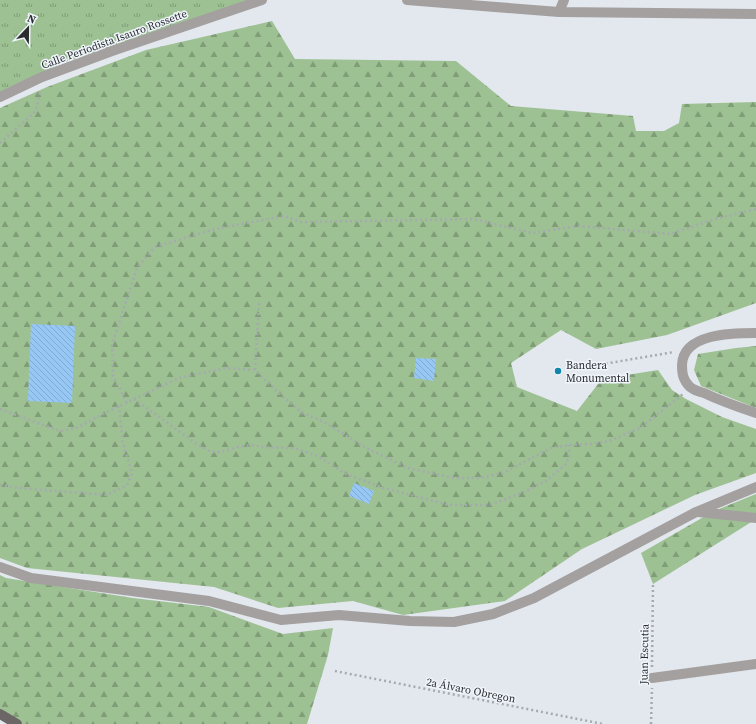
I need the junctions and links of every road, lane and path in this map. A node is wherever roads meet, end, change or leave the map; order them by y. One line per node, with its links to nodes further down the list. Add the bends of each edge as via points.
1 (262, 0): 6 (street, Calle Periodista Isauro Rossette)
2 (407, 0): 4 (street)
3 (564, 0): 4 (street)
4 (559, 12): 5 (street)
5 (756, 14)
6 (42, 77): 7 (street, Calle Periodista Isauro Rossette); 8 (path, via 36,111)
7 (0, 98)
8 (0, 143)
9 (756, 209): 17 (path, via 670,234 578,226 533,233 473,219 301,222 284,216 215,229 155,247 137,268 112,345 113,376)
10 (259, 302): 14 (path)
11 (756, 333): 12 (street, via 735,333 700,340)
12 (686, 350): 13 (path); 15 (street, via 682,359 682,375)
13 (586, 367)
14 (255, 370): 16 (path, via 225,368 179,378); 21 (path, via 303,413 408,468 453,478 479,478 503,473 551,448)
15 (691, 388): 20 (street); 21 (path, via 640,428 609,441)
16 (134, 399): 17 (path); 21 (path, via 211,452 254,445 294,448 318,456 346,474 384,488 449,504 489,505 522,493 546,481 566,464)
17 (126, 403): 18 (path)
18 (119, 406): 19 (path, via 76,428 60,431); 22 (path, via 123,444 132,473 128,485 107,495)
19 (0, 409)
20 (756, 413)
21 (569, 445)
22 (0, 485)
23 (756, 487): 24 (street)
24 (696, 512): 25 (street); 26 (street, via 534,598 493,614 454,622 339,615 281,620 209,601 31,578)
25 (756, 518)
26 (0, 567)
27 (653, 584): 30 (path, Juan Escutia)
28 (756, 664): 30 (street)
29 (335, 671): 33 (path, 2a Álvaro Obregon)
30 (652, 678): 35 (path, Juan Escutia)
31 (0, 714): 32 (main road)
32 (17, 724)
33 (599, 724): 34 (path, 2a Álvaro Obregon)
34 (603, 724)
35 (651, 724)

